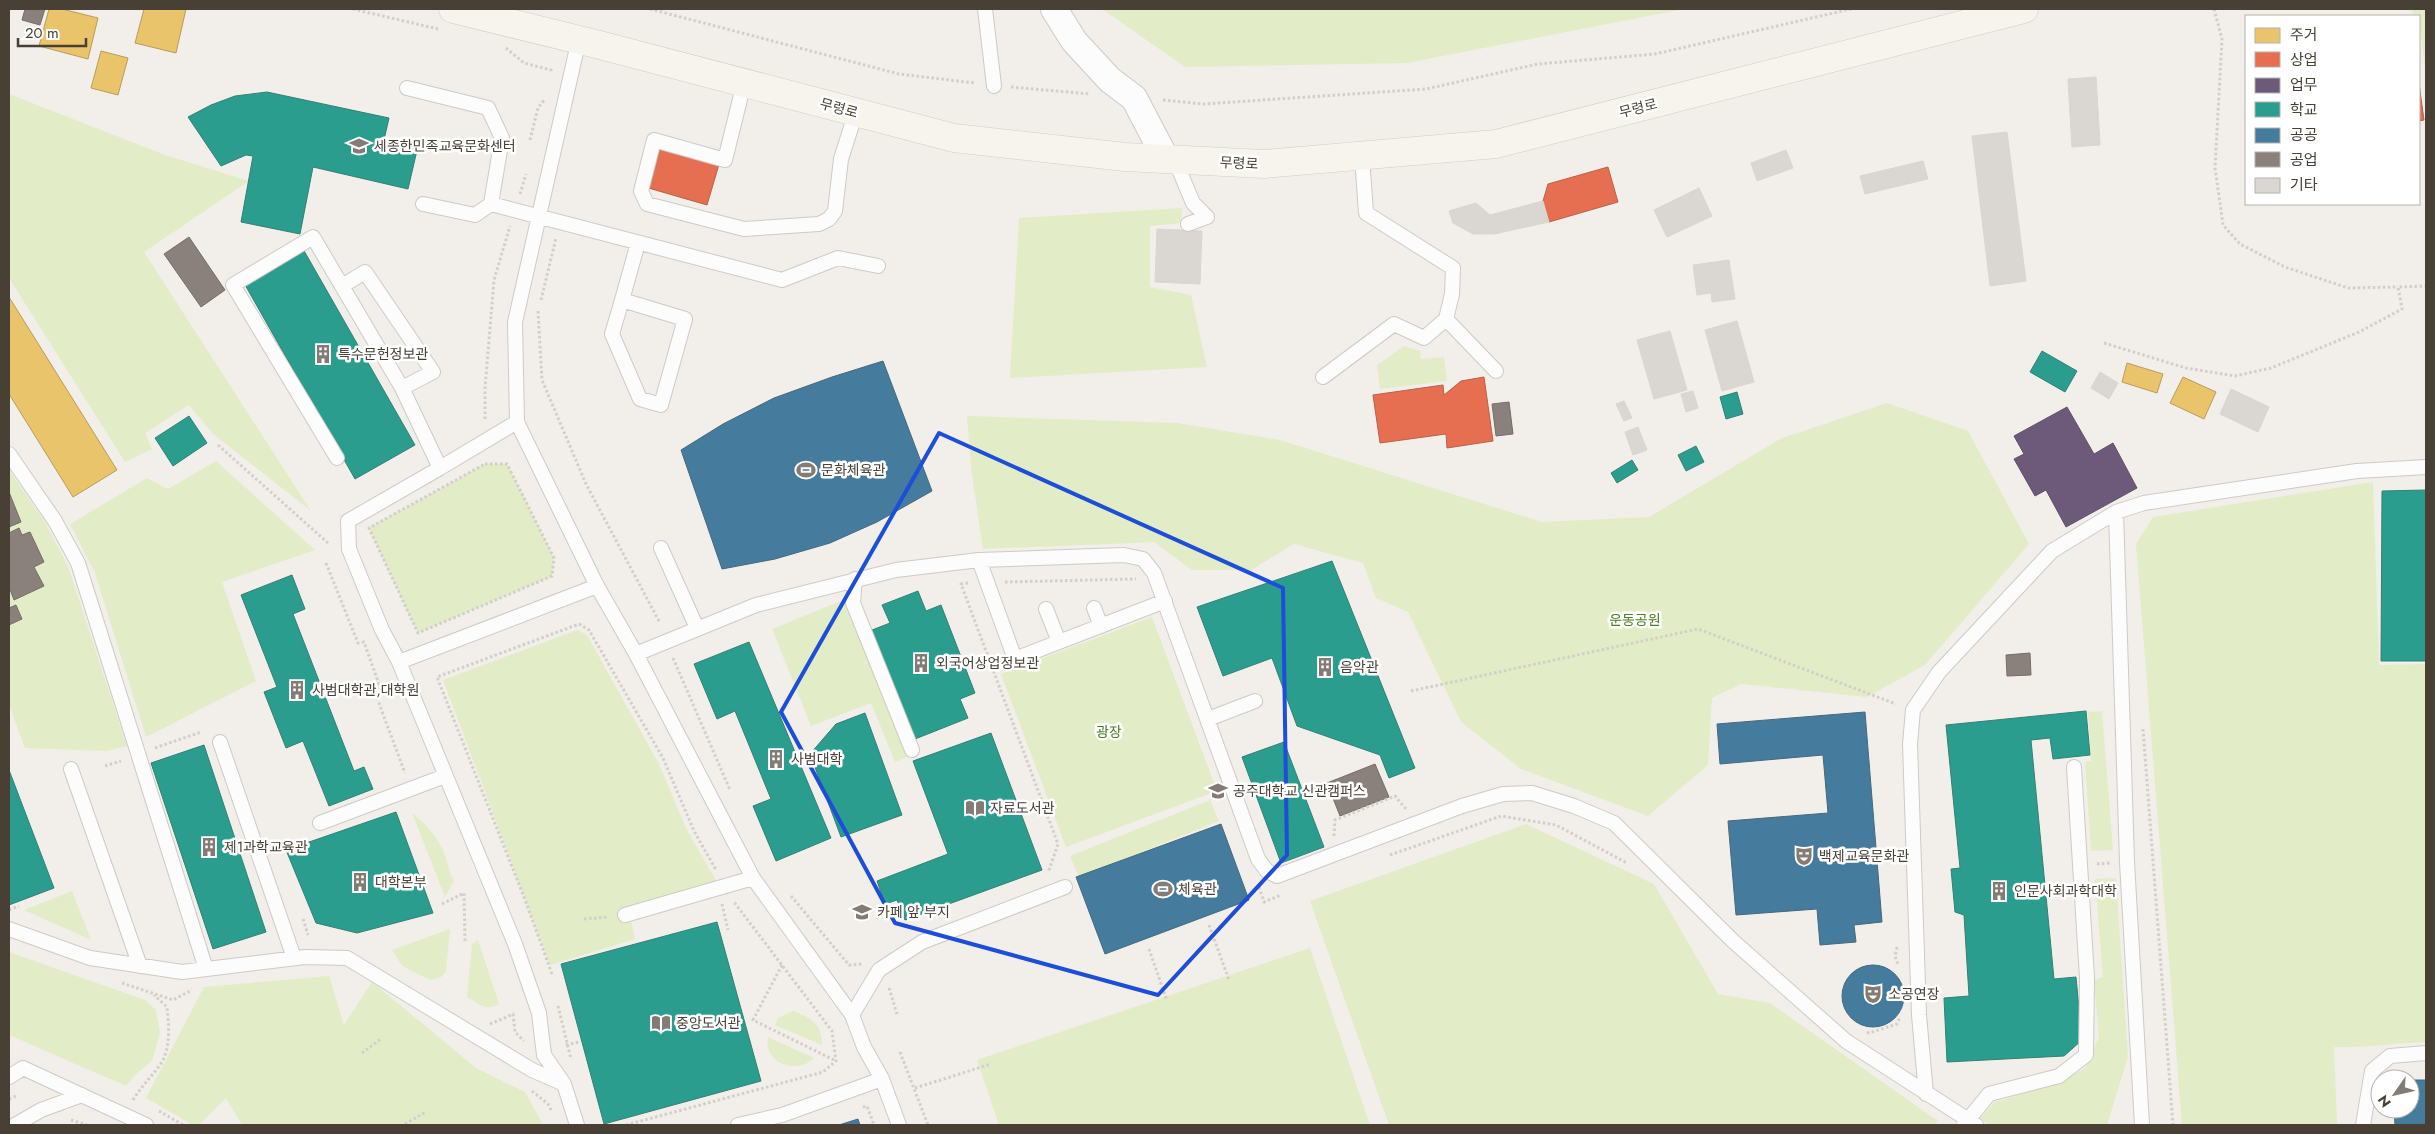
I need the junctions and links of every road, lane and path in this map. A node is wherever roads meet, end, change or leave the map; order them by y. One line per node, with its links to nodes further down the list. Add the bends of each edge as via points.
1 (354, 9): 8 (path)
2 (650, 9): 13 (path, via 899,74)
3 (985, 9): 13 (lane)
4 (1054, 9): 17 (street, via 1074,41 1110,80)
5 (1851, 9): 17 (path, via 1655,54 1538,64 1426,90 1204,104)
6 (2024, 9): 20 (main road, 무령로, via 1496,144)
7 (2214, 9): 33 (path, via 2222,39 2215,168 2224,225 2240,244 2285,267 2348,288)
8 (450, 20): 9 (main road, 무령로)
9 (579, 39): 12 (main road, 무령로); 26 (lane)
10 (501, 44): 11 (path, via 524,63 551,70)
11 (554, 79)
12 (744, 83): 18 (main road, 무령로); 18 (lane, via 725,160 654,140 640,191 647,204 744,230 819,224 835,211 841,159)
13 (994, 86): 16 (path)
14 (407, 88): 24 (lane, via 488,108 502,138)
15 (550, 94): 19 (path, via 538,108)
16 (1094, 94)
17 (1134, 98): 21 (street)
18 (856, 112): 21 (main road, 무령로, via 954,138)
19 (530, 140)
20 (1362, 157): 21 (main road, 무령로, via 1264,164); 35 (lane, via 1366,213 1453,268 1452,294)
21 (1171, 160): 28 (lane, via 1194,203 1207,216)
22 (526, 174): 25 (path)
23 (423, 204): 24 (lane, via 475,215)
24 (491, 204): 25 (lane)
25 (515, 210): 26 (lane); 40 (path, via 494,280)
26 (539, 217): 27 (lane); 41 (lane, via 515,322)
27 (560, 222): 29 (lane); 59 (path, via 538,313 542,380 586,484)
28 (1188, 224)
29 (638, 243): 30 (lane, via 782,280 838,258); 34 (lane)
30 (878, 266)
31 (342, 286): 39 (lane); 39 (lane, via 365,272 432,372); 44 (lane, via 313,237 233,284)
32 (2426, 286): 33 (path)
33 (2398, 288): 36 (path, via 2402,309 2359,332 2271,368 2235,376 2186,368)
34 (622, 300): 34 (lane, via 612,334 640,399 661,405 686,318)
35 (1446, 319): 37 (lane); 38 (lane, via 1424,338 1394,324)
36 (2104, 343)
37 (1496, 371)
38 (1323, 377)
39 (402, 388): 46 (lane)
40 (485, 420)
41 (518, 422): 46 (lane); 55 (lane)
42 (218, 445): 48 (path)
43 (9, 454): 74 (lane, via 55,521 78,563)
44 (337, 458)
45 (2426, 467): 47 (lane, via 2357,471 2144,503)
46 (440, 468): 65 (lane, via 348,521 349,549 382,630)
47 (2116, 512): 68 (lane, via 2052,551 1939,672); 161 (lane, via 2127,862)
48 (328, 543)
49 (661, 548): 61 (lane)
50 (979, 560): 53 (lane, via 896,570); 54 (lane); 56 (lane, via 1124,555 1143,559 1154,573)
51 (326, 563): 78 (path, via 358,643 364,642 380,688 374,690)
52 (552, 576): 52 (path, via 554,558 507,464 485,464 369,528 418,633)
53 (855, 579): 61 (lane, via 756,605); 73 (lane, via 853,603)
54 (986, 583): 56 (path, via 1146,578); 62 (lane, via 1016,659); 86 (path, via 961,584 1058,844 1048,873)
55 (597, 586): 63 (lane); 65 (lane)
56 (1160, 603): 60 (lane); 69 (lane)
57 (1094, 608): 60 (lane)
58 (1046, 609): 62 (lane)
59 (660, 623)
60 (1101, 626): 62 (lane)
61 (697, 628): 63 (lane)
62 (1059, 642)
63 (636, 654): 85 (lane)
64 (672, 656): 79 (path)
65 (399, 662): 77 (lane)
66 (1411, 691): 68 (path, via 1698,629)
67 (1255, 701): 69 (lane)
68 (1913, 710): 140 (lane, via 1910,744 1919,1015)
69 (1208, 719): 82 (lane, via 1258,859 1267,870 1277,876)
70 (2143, 725): 162 (path)
71 (201, 732): 74 (path)
72 (220, 742): 106 (lane)
73 (912, 750)
74 (139, 754): 110 (lane)
75 (2074, 767): 150 (lane, via 2087,978 2086,1055 2059,1076 1989,1094)
76 (71, 769): 109 (lane)
77 (445, 776): 81 (lane); 137 (lane, via 515,944 539,1014 544,1055)
78 (407, 778)
79 (731, 793)
80 (1410, 813): 82 (path, via 1395,796 1335,820)
81 (320, 823)
82 (1336, 854): 140 (lane, via 1456,808 1503,794 1532,794 1614,822 1733,941 1846,1041)
83 (1384, 857): 84 (path, via 1501,816 1556,825)
84 (1634, 868)
85 (753, 878): 88 (lane); 119 (lane)
86 (1041, 878)
87 (1257, 884): 91 (path, via 1264,902)
88 (725, 886): 96 (lane); 108 (path); 111 (path, via 694,831 663,758 589,630 579,624 437,678)
89 (1065, 887): 119 (lane, via 922,942 879,970)
90 (786, 889): 107 (path, via 849,965)
91 (1287, 892)
92 (722, 902): 101 (path)
93 (442, 904): 104 (path, via 464,893)
94 (19, 906): 95 (path)
95 (9, 910)
96 (625, 915): 98 (path)
97 (303, 919): 102 (path)
98 (584, 919)
99 (1209, 925): 113 (path)
100 (9, 929): 109 (lane, via 90,958)
101 (728, 930)
102 (308, 935)
103 (1899, 940): 112 (path, via 1895,956)
104 (465, 942)
105 (1149, 949): 117 (path)
106 (294, 958): 110 (lane); 137 (lane, via 347,958 532,1070)
107 (869, 963)
108 (782, 965): 131 (path, via 832,1031); 131 (path, via 753,1020)
109 (140, 966): 110 (lane, via 182,972)
110 (206, 969)
111 (552, 974)
112 (1900, 974)
113 (1229, 980)
114 (120, 982): 116 (path)
115 (199, 985): 116 (path, via 173,1000)
116 (152, 993): 144 (path, via 167,1008 170,1036 161,1064)
117 (1167, 1001)
118 (558, 1006): 125 (path)
119 (852, 1015): 136 (lane, via 864,1047)
120 (1900, 1015): 122 (path, via 1897,1024 1869,1033)
121 (491, 1024): 126 (path, via 513,1014 515,1032)
122 (1861, 1028)
123 (382, 1038): 128 (path)
124 (579, 1042): 125 (path)
125 (566, 1044): 130 (path)
126 (528, 1045)
127 (900, 1052): 139 (path)
128 (362, 1053)
129 (2426, 1053): 163 (lane, via 2390,1056 2372,1071)
130 (571, 1061)
131 (836, 1061): 156 (path, via 823,1072)
132 (991, 1064): 139 (path)
133 (9, 1065): 134 (lane)
134 (23, 1068): 135 (lane); 141 (lane)
135 (9, 1077)
136 (882, 1079): 149 (lane); 159 (lane)
137 (564, 1084): 155 (lane)
138 (527, 1087): 147 (path, via 548,1104)
139 (915, 1088): 160 (path)
140 (1926, 1094): 150 (lane)
141 (82, 1095): 152 (lane, via 41,1110); 154 (lane)
142 (16, 1096): 143 (path)
143 (9, 1099)
144 (130, 1104)
145 (859, 1108): 158 (path, via 867,1106)
146 (426, 1112): 151 (path)
147 (556, 1118)
148 (68, 1119): 153 (path)
149 (784, 1120): 157 (lane)
150 (1969, 1123)
151 (405, 1124)
152 (15, 1125)
153 (87, 1125)
154 (146, 1125)
155 (577, 1125)
156 (626, 1125)
157 (738, 1125)
158 (874, 1125)
159 (900, 1125)
160 (928, 1125)
161 (2142, 1125)
162 (2172, 1125)
163 (2363, 1125)

